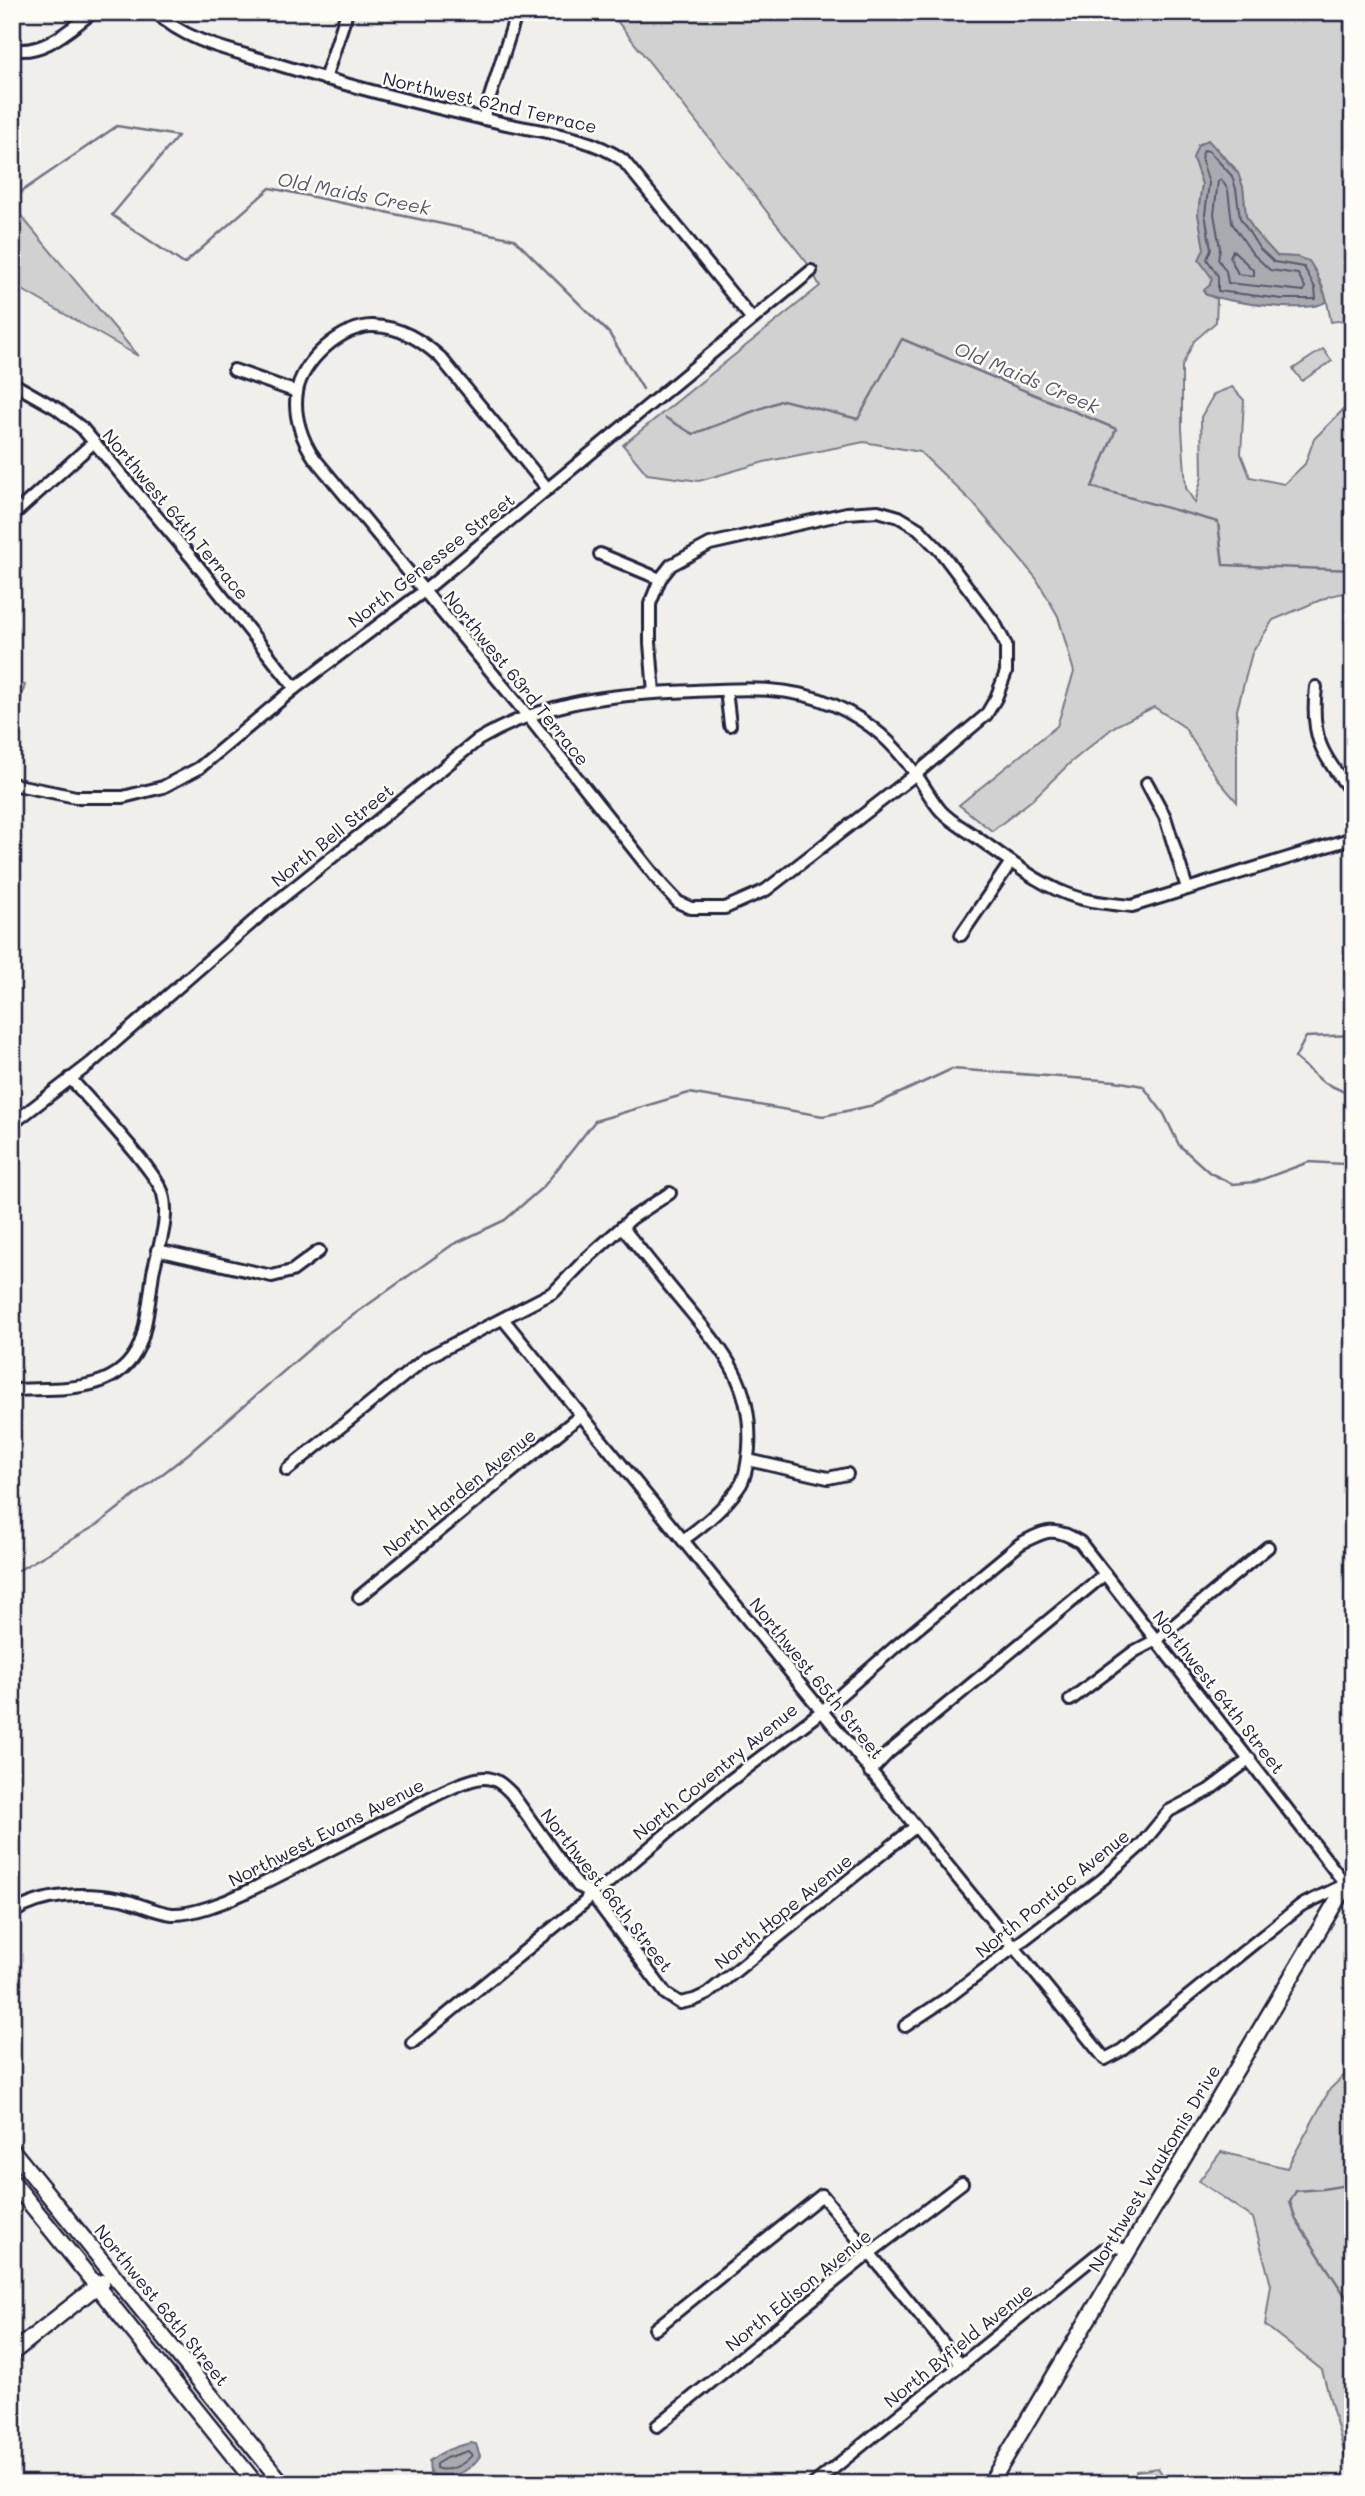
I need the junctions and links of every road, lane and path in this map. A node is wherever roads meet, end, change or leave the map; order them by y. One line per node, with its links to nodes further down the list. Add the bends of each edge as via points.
1 (93, 12): 5 (street, via 54,42 22,51)
2 (156, 12): 6 (street, Northwest 62nd Terrace, via 185,32)
3 (347, 12): 6 (street)
4 (515, 18): 7 (street)
5 (12, 49)
6 (326, 79): 7 (street, Northwest 62nd Terrace)
7 (483, 118): 9 (street, Northwest 62nd Terrace, via 589,143 623,160)
8 (811, 271): 9 (street, North Genessee Street)
9 (752, 319): 14 (street, North Genessee Street)
10 (234, 370): 12 (street)
11 (12, 383): 13 (street, Northwest 64th Terrace, via 56,408)
12 (297, 392): 14 (street, via 307,367 347,331 372,325 399,330 421,340 440,358); 18 (street, Northwest 63rd Terrace, via 299,425 308,449)
13 (94, 442): 15 (street); 20 (street, Northwest 64th Terrace)
14 (548, 489): 18 (street, North Genessee Street)
15 (12, 516)
16 (600, 555): 17 (street)
17 (660, 579): 22 (street, via 650,604); 25 (street, via 671,565 710,544 847,513 878,512 919,529 994,622 1006,645 1006,672 986,715)
18 (424, 591): 20 (street, North Genessee Street); 23 (street, Northwest 63rd Terrace)
19 (1315, 687): 28 (street, via 1315,734 1323,754)
20 (295, 688): 27 (street, North Genessee Street, via 199,768 163,787 101,799)
21 (726, 691): 22 (street, North Bell Street); 24 (street); 25 (street, North Bell Street, via 774,689 832,704 889,740)
22 (654, 693): 23 (street, North Bell Street, via 582,701)
23 (527, 715): 25 (street, Northwest 63rd Terrace, via 654,876 678,902 691,908 724,908 766,890); 33 (street, North Bell Street, via 478,740 264,912)
24 (730, 725)
25 (916, 774): 30 (street, North Bell Street, via 942,812)
26 (1147, 782): 31 (street, via 1162,808)
27 (12, 784)
28 (1353, 794)
29 (1353, 838): 31 (street)
30 (1010, 862): 31 (street, North Bell Street, via 1078,898 1132,906); 32 (street)
31 (1187, 888)
32 (961, 935)
33 (70, 1078): 34 (street, North Bell Street); 37 (street, via 163,1192 166,1215)
34 (12, 1124)
35 (670, 1193): 36 (street)
36 (622, 1227): 39 (street, via 554,1292); 42 (street, via 730,1362 748,1410)
37 (158, 1250): 38 (street, via 272,1276 292,1271); 40 (street, via 140,1344 120,1373 93,1385)
38 (319, 1251)
39 (503, 1320): 41 (street, Northwest 65th Street); 43 (street, via 420,1362)
40 (12, 1390)
41 (580, 1415): 46 (street, Northwest 65th Street); 49 (street, North Harden Avenue)
42 (748, 1460): 44 (street, via 828,1478); 46 (street, via 741,1483)
43 (287, 1470)
44 (847, 1474)
45 (1046, 1533): 48 (street, Northwest 64th Street, via 1064,1531 1080,1542); 52 (street, North Coventry Avenue, via 1020,1544)
46 (683, 1540): 52 (street, Northwest 65th Street)
47 (1268, 1547): 50 (street)
48 (1105, 1574): 50 (street, Northwest 64th Street); 54 (street)
49 (359, 1597)
50 (1156, 1640): 51 (street); 53 (street, Northwest 64th Street)
51 (1070, 1700)
52 (822, 1711): 54 (street, Northwest 65th Street); 58 (street, North Coventry Avenue, via 719,1789 602,1888)
53 (1250, 1759): 57 (street, Northwest 64th Street); 60 (street, North Pontiac Avenue, via 1209,1790 1169,1811 1103,1879)
54 (870, 1772): 56 (street, Northwest 65th Street)
55 (491, 1779): 58 (street, Northwest 66th Street, via 511,1793 578,1886); 59 (street, Northwest Evans Avenue, via 480,1778 438,1795 231,1900 186,1913 172,1914 97,1896 63,1896)
56 (915, 1827): 60 (street, Northwest 65th Street); 61 (street, North Hope Avenue, via 707,1994 680,2003)
57 (1350, 1883): 60 (street, Northwest 65th Street, via 1300,1906 1105,2059); 67 (main road, Northwest Waukomis Drive)
58 (589, 1891): 61 (street, Northwest 66th Street); 63 (street, North Coventry Avenue, via 586,1901)
59 (12, 1913)
60 (1014, 1947): 62 (street, North Pontiac Avenue)
61 (666, 1994)
62 (905, 2026)
63 (412, 2043)
64 (12, 2150): 69 (main road, Northwest 68th Street)
65 (12, 2181): 70 (main road)
66 (962, 2183): 68 (street, North Edison Avenue)
67 (1128, 2250): 73 (street, North Byfield Avenue, via 1104,2249); 78 (main road, Northwest Waukomis Drive)
68 (871, 2252): 71 (street, via 822,2195); 73 (street); 74 (street, North Edison Avenue)
69 (111, 2274): 70 (main road); 76 (main road, Northwest 68th Street)
70 (97, 2286): 72 (main road); 75 (main road)
71 (655, 2329)
72 (12, 2353)
73 (961, 2365): 77 (street, North Byfield Avenue)
74 (657, 2426)
75 (257, 2484)
76 (283, 2484)
77 (814, 2484)
78 (990, 2484)

